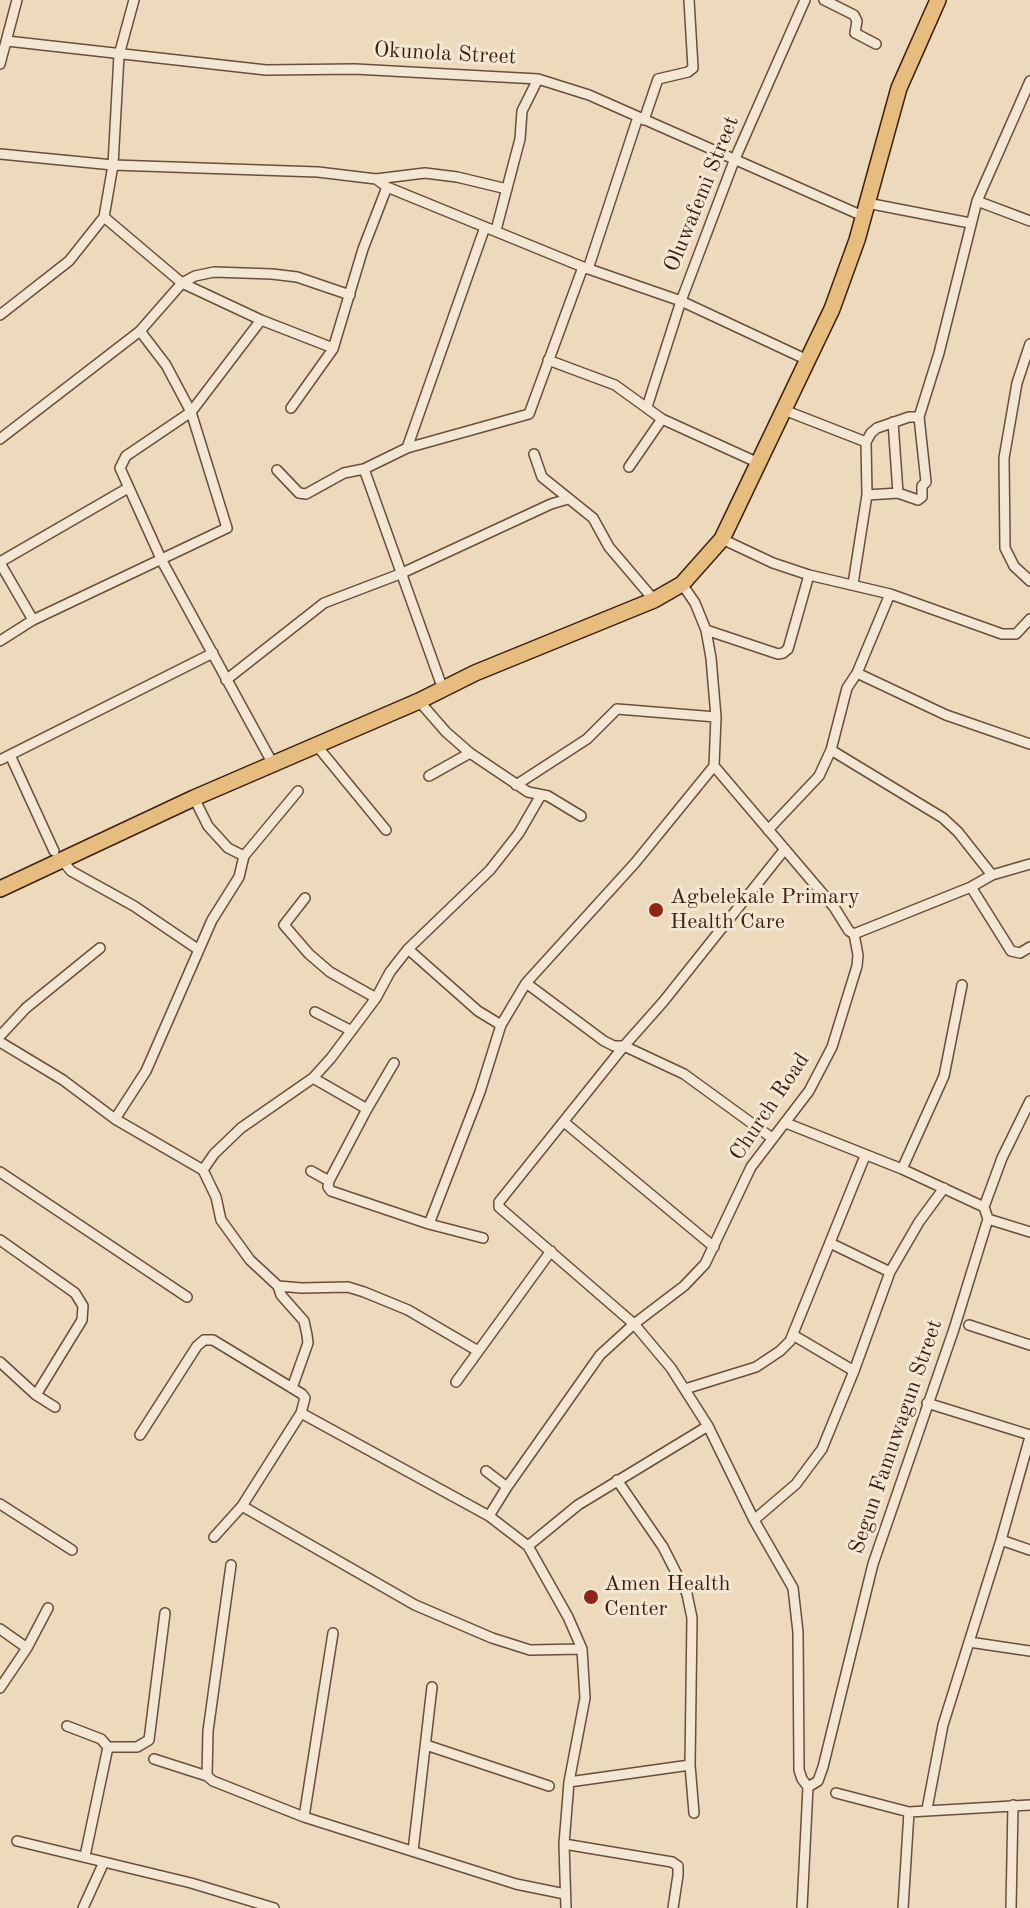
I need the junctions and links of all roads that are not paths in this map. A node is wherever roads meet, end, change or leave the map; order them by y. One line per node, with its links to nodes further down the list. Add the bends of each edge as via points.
1 (18, 0): 8 (street)
2 (134, 0): 10 (street)
3 (689, 0): 14 (street, via 693,68 658,79)
4 (805, 0): 16 (street, Oluwafemi Street)
5 (824, 0): 9 (street, via 855,15 855,33)
6 (929, 0): 22 (main road, via 888,93)
7 (938, 0): 22 (main road, via 899,88)
8 (7, 41): 10 (street, Okunola Street); 11 (street)
9 (876, 44)
10 (119, 55): 12 (street, Okunola Street, via 266,70 355,69); 17 (street)
11 (0, 64)
12 (538, 80): 14 (street, Okunola Street, via 588,95); 20 (street, via 522,111 520,139)
13 (1030, 81): 21 (street)
14 (641, 119): 16 (street, Okunola Street); 28 (street)
15 (0, 154): 17 (street)
16 (734, 161): 22 (street, Okunola Street); 31 (street, Oluwafemi Street)
17 (113, 165): 18 (street, via 318,172); 23 (street)
18 (376, 179): 19 (street); 20 (street, via 425,173)
19 (387, 187): 26 (street); 30 (street, via 363,249)
20 (507, 189): 27 (street)
21 (977, 201): 24 (street); 25 (street)
22 (861, 208): 25 (street, Okunola Street); 37 (main road); 41 (main road, via 849,266)
23 (104, 217): 29 (street); 32 (street, via 69,261)
24 (1030, 221)
25 (970, 223): 43 (street, via 939,353)
26 (485, 227): 27 (street); 48 (street)
27 (496, 230): 28 (street)
28 (585, 268): 31 (street); 38 (street)
29 (182, 283): 30 (street, via 214,272 273,274 297,277); 33 (street); 34 (street)
30 (351, 295): 36 (street)
31 (681, 301): 37 (street); 39 (street, Oluwafemi Street)
32 (0, 315)
33 (261, 320): 36 (street); 42 (street)
34 (140, 331): 42 (street, via 166,365); 46 (street)
35 (1030, 344): 63 (street, via 1017,383 1004,458 1005,548 1014,566)
36 (333, 348): 40 (street)
37 (801, 357): 50 (main road)
38 (548, 360): 39 (street, via 615,385); 48 (street, via 529,414)
39 (647, 407): 44 (street)
40 (291, 408)
41 (784, 410): 47 (street); 58 (main road)
42 (191, 412): 54 (street, via 126,456 120,468); 59 (street, via 228,525 225,531)
43 (919, 417): 45 (street); 55 (street, via 926,482 922,497 918,500)
44 (662, 419): 50 (street); 51 (street)
45 (893, 422): 47 (street, via 871,433); 55 (street)
46 (0, 439)
47 (867, 442): 56 (street)
48 (407, 448): 52 (street)
49 (534, 454): 57 (street, via 542,477)
50 (752, 460): 66 (main road, via 709,543 678,577)
51 (629, 467)
52 (364, 469): 53 (street, via 344,473 303,495); 61 (street)
53 (278, 470)
54 (128, 488): 59 (street); 60 (street)
55 (898, 493): 56 (street)
56 (867, 495): 65 (street)
57 (568, 499): 61 (street); 66 (street, via 593,518 609,547)
58 (722, 539): 62 (street); 64 (main road)
59 (162, 561): 69 (street); 72 (street)
60 (0, 562): 69 (street)
61 (400, 573): 74 (street, via 324,603); 75 (street)
62 (809, 575): 65 (street); 70 (street, via 788,649 783,653)
63 (1030, 582)
64 (682, 584): 70 (street); 76 (main road, via 654,600 475,673)
65 (853, 584): 67 (street)
66 (649, 594): 75 (main road)
67 (890, 594): 68 (street, via 1009,635 1016,634); 73 (street)
68 (1030, 619)
69 (33, 620): 71 (street)
70 (706, 630): 77 (street)
71 (0, 641)
72 (213, 653): 74 (street); 82 (street)
73 (857, 673): 78 (street, via 946,715); 80 (street, via 847,688)
74 (226, 680): 84 (street)
75 (440, 681): 84 (main road)
76 (419, 701): 79 (main road); 81 (street)
77 (716, 717): 85 (street); 87 (street, via 617,709 587,739)
78 (1030, 744)
79 (317, 746): 84 (main road); 92 (street)
80 (831, 750): 93 (street, via 812,785); 98 (street, via 943,818)
81 (470, 753): 86 (street); 87 (street)
82 (10, 755): 83 (street); 95 (street)
83 (0, 760)
84 (271, 761): 90 (main road); 95 (main road)
85 (714, 766): 93 (street); 108 (street, via 635,863)
86 (429, 776)
87 (516, 785): 89 (street)
88 (298, 791): 96 (street)
89 (541, 795): 91 (street); 106 (street, via 519,833 490,870)
90 (194, 798): 95 (main road); 96 (street, via 208,826 228,848)
91 (580, 816)
92 (386, 830)
93 (768, 830): 94 (street)
94 (785, 849): 103 (street); 116 (street)
95 (58, 855): 99 (main road); 101 (main road); 107 (street, via 71,871 134,906)
96 (244, 855): 107 (street, via 239,877)
97 (1030, 864): 98 (street)
98 (992, 875): 100 (street)
99 (0, 878)
100 (971, 888): 103 (street); 104 (street, via 1011,951 1020,953)
101 (0, 889)
102 (305, 898): 110 (street, via 284,925 330,972)
103 (854, 934): 123 (street, Church Road, via 858,955 840,1027 814,1082)
104 (1030, 947)
105 (100, 948): 114 (street, via 26,1008)
106 (408, 949): 110 (street); 112 (street, via 455,992)
107 (199, 950): 121 (street, via 155,1052)
108 (526, 983): 112 (street); 116 (street, via 604,1041)
109 (962, 985): 126 (street, via 944,1076)
110 (376, 998): 113 (street)
111 (315, 1012): 113 (street)
112 (501, 1025): 134 (street, via 480,1092)
113 (350, 1030): 118 (street)
114 (0, 1036)
115 (0, 1042): 121 (street, via 63,1080)
116 (624, 1046): 122 (street); 124 (street, via 684,1074)
117 (394, 1063): 120 (street)
118 (313, 1078): 120 (street); 127 (street, via 242,1128)
119 (1030, 1101): 132 (street)
120 (368, 1109): 130 (street)
121 (115, 1119): 127 (street)
122 (564, 1122): 139 (street); 140 (street, via 499,1202 501,1210)
123 (786, 1123): 124 (street, Church Road); 125 (street)
124 (772, 1138): 139 (street, Church Road, via 751,1167)
125 (864, 1156): 126 (street); 138 (street)
126 (902, 1169): 131 (street)
127 (203, 1170): 142 (street, via 226,1228 250,1260)
128 (311, 1171): 130 (street)
129 (0, 1172): 143 (street)
130 (329, 1180): 134 (street, via 331,1191)
131 (944, 1188): 132 (street); 141 (street)
132 (984, 1207): 133 (street)
133 (987, 1219): 135 (street); 155 (street, Segun Famuwagun Street)
134 (429, 1224): 136 (street)
135 (1030, 1232)
136 (483, 1238)
137 (0, 1240): 154 (street, via 75,1293 83,1306 82,1320)
138 (831, 1243): 141 (street); 146 (street)
139 (714, 1247): 144 (street, Church Road, via 697,1274)
140 (551, 1251): 144 (street); 148 (street)
141 (890, 1272): 150 (street)
142 (278, 1286): 148 (street, via 348,1287 364,1292 408,1310); 152 (street, via 304,1322 308,1335)
143 (187, 1297)
144 (634, 1324): 153 (street); 163 (street, Church Road, via 600,1355)
145 (969, 1325): 147 (street)
146 (792, 1335): 150 (street); 153 (street, via 780,1352 756,1367)
147 (1030, 1345)
148 (478, 1351): 151 (street)
149 (0, 1362): 154 (street)
150 (854, 1371): 167 (street, via 822,1449 796,1484)
151 (456, 1382)
152 (292, 1388): 157 (street, via 305,1398); 159 (street, via 213,1340 204,1340)
153 (685, 1389): 158 (street)
154 (36, 1395): 156 (street)
155 (927, 1404): 160 (street); 192 (street, Segun Famuwagun Street, via 873,1564 823,1767 818,1781)
156 (55, 1407)
157 (301, 1413): 165 (street); 166 (street)
158 (708, 1426): 162 (street); 167 (street)
159 (140, 1435)
160 (1030, 1436): 169 (street)
161 (486, 1471): 163 (street)
162 (617, 1480): 170 (street, via 578,1505); 188 (street, via 663,1547 687,1594 692,1618)
163 (507, 1486): 166 (street, Church Road)
164 (0, 1504): 171 (street)
165 (242, 1506): 168 (street); 180 (street, via 415,1605 492,1638 530,1650)
166 (489, 1516): 170 (street)
167 (754, 1520): 192 (street, via 793,1588 798,1632 799,1770)
168 (214, 1537)
169 (1001, 1540): 172 (street); 178 (street)
170 (528, 1546): 180 (street)
171 (72, 1550)
172 (1030, 1550)
173 (231, 1565): 189 (street, via 208,1731)
174 (48, 1608): 179 (street)
175 (165, 1614): 186 (street, via 149,1740 137,1747)
176 (0, 1629): 179 (street)
177 (333, 1633): 199 (street)
178 (969, 1642): 181 (street); 196 (street, via 943,1725)
179 (27, 1648): 183 (street)
180 (582, 1649): 190 (street, via 585,1698)
181 (1030, 1651)
182 (432, 1686): 185 (street)
183 (0, 1688)
184 (67, 1726): 186 (street, via 101,1739)
185 (426, 1745): 191 (street); 202 (street)
186 (108, 1747): 203 (street)
187 (154, 1759): 189 (street)
188 (690, 1765): 190 (street); 198 (street)
189 (207, 1776): 199 (street)
190 (569, 1782): 201 (street)
191 (549, 1786)
192 (808, 1787): 210 (street)
193 (836, 1793): 197 (street)
194 (1013, 1804): 195 (street); 196 (street); 212 (street)
195 (1030, 1805)
196 (927, 1809): 197 (street)
197 (909, 1812): 211 (street)
198 (694, 1813)
199 (304, 1817): 202 (street)
200 (17, 1841): 203 (street)
201 (564, 1844): 205 (street); 209 (street, via 672,1862 678,1866)
202 (413, 1851): 205 (street, via 516,1884)
203 (85, 1856): 204 (street)
204 (104, 1862): 206 (street); 207 (street)
205 (565, 1894): 208 (street)
206 (83, 1908)
207 (274, 1908)
208 (566, 1908)
209 (673, 1908)
210 (802, 1908)
211 (903, 1908)
212 (1011, 1908)

